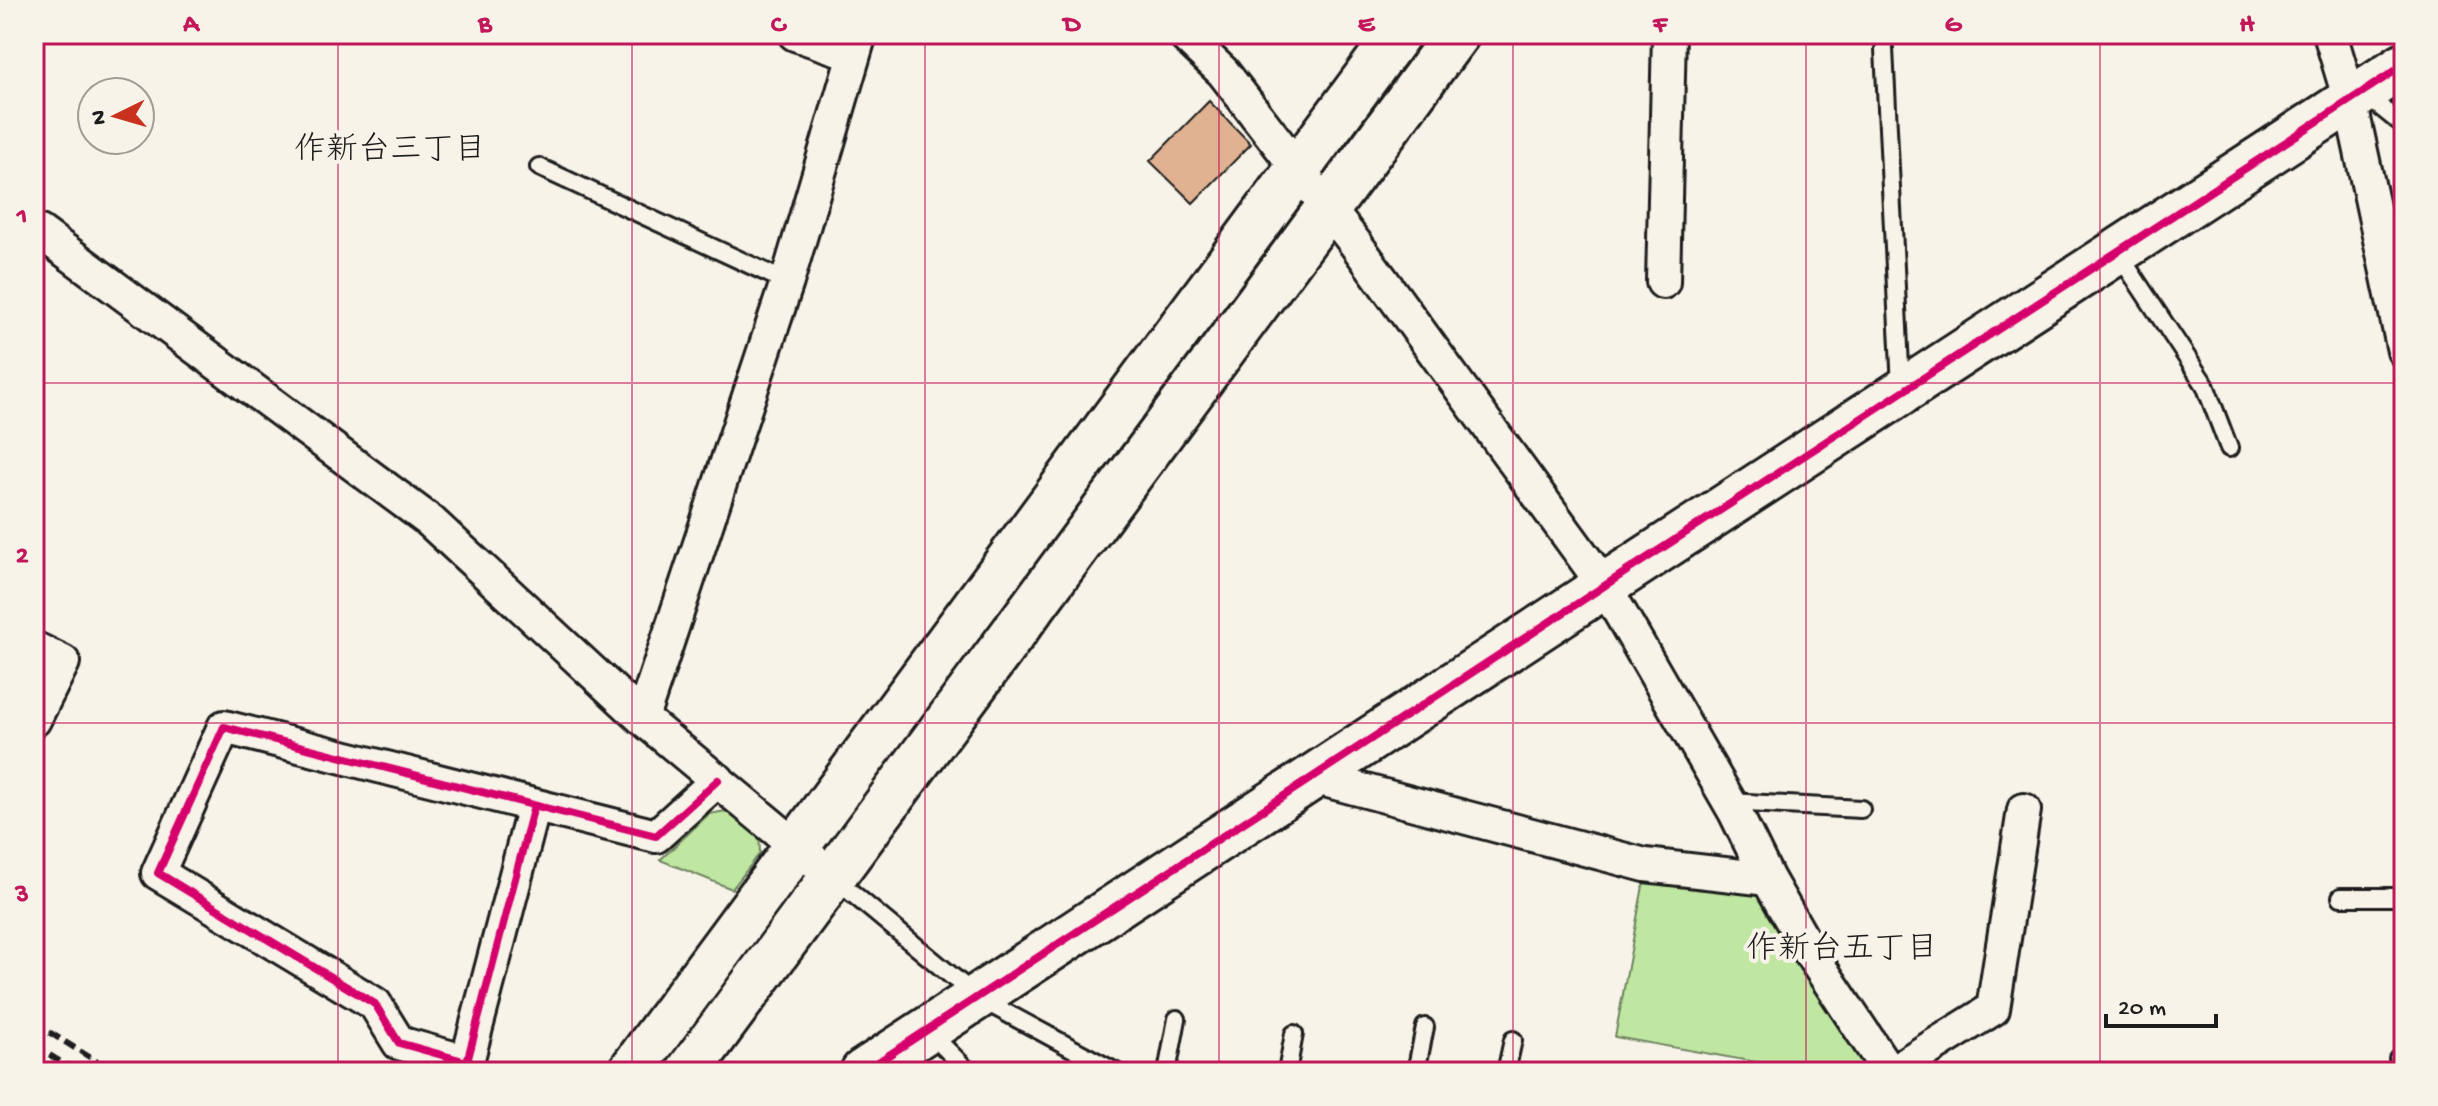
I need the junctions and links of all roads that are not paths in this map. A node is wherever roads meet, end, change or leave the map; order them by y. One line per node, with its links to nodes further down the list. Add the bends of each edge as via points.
1 (795, 34): 7 (street)
2 (1183, 34): 13 (street, via 1223,72)
3 (1398, 34): 13 (street)
4 (1457, 34): 14 (street)
5 (1669, 34): 18 (street)
6 (2330, 34): 10 (street)
7 (857, 44): 17 (street)
8 (1884, 49): 20 (lane)
9 (2404, 65): 10 (street)
10 (2356, 96): 11 (lane); 16 (street); 19 (street)
11 (2404, 126)
12 (539, 167): 17 (lane)
13 (1298, 169): 14 (street); 32 (street)
14 (1329, 208): 22 (street); 33 (street)
15 (34, 231): 24 (street, via 430,521)
16 (2118, 252): 20 (street); 21 (lane, via 2205,385)
17 (787, 282): 24 (street)
18 (1663, 282)
19 (2404, 351)
20 (1901, 393): 22 (street)
21 (2229, 448)
22 (1604, 585): 26 (street); 28 (street)
23 (34, 648): 25 (street, via 63,662)
24 (642, 718): 27 (street)
25 (34, 720)
26 (1313, 777): 34 (street, via 1645,865); 37 (street)
27 (718, 780): 29 (street, via 656,836); 32 (street)
28 (1729, 802): 30 (lane); 34 (street)
29 (534, 806): 29 (street, via 224,727 158,873 375,1004 399,1043 467,1062)
30 (1861, 809)
31 (2024, 810): 52 (street, via 1993,1009)
32 (798, 847): 33 (street); 43 (street)
33 (834, 877): 37 (lane); 44 (street)
34 (1768, 879): 52 (street)
35 (2341, 897): 36 (lane)
36 (2404, 897)
37 (977, 997): 40 (street); 47 (lane)
38 (1177, 1019): 48 (lane)
39 (1425, 1027): 50 (lane)
40 (927, 1030): 45 (street); 46 (lane)
41 (1294, 1034): 49 (lane)
42 (1513, 1040): 51 (lane)
43 (630, 1072)
44 (688, 1072)
45 (863, 1072)
46 (969, 1072)
47 (1116, 1072)
48 (1167, 1072)
49 (1287, 1072)
50 (1416, 1072)
51 (1506, 1072)
52 (1890, 1072)

